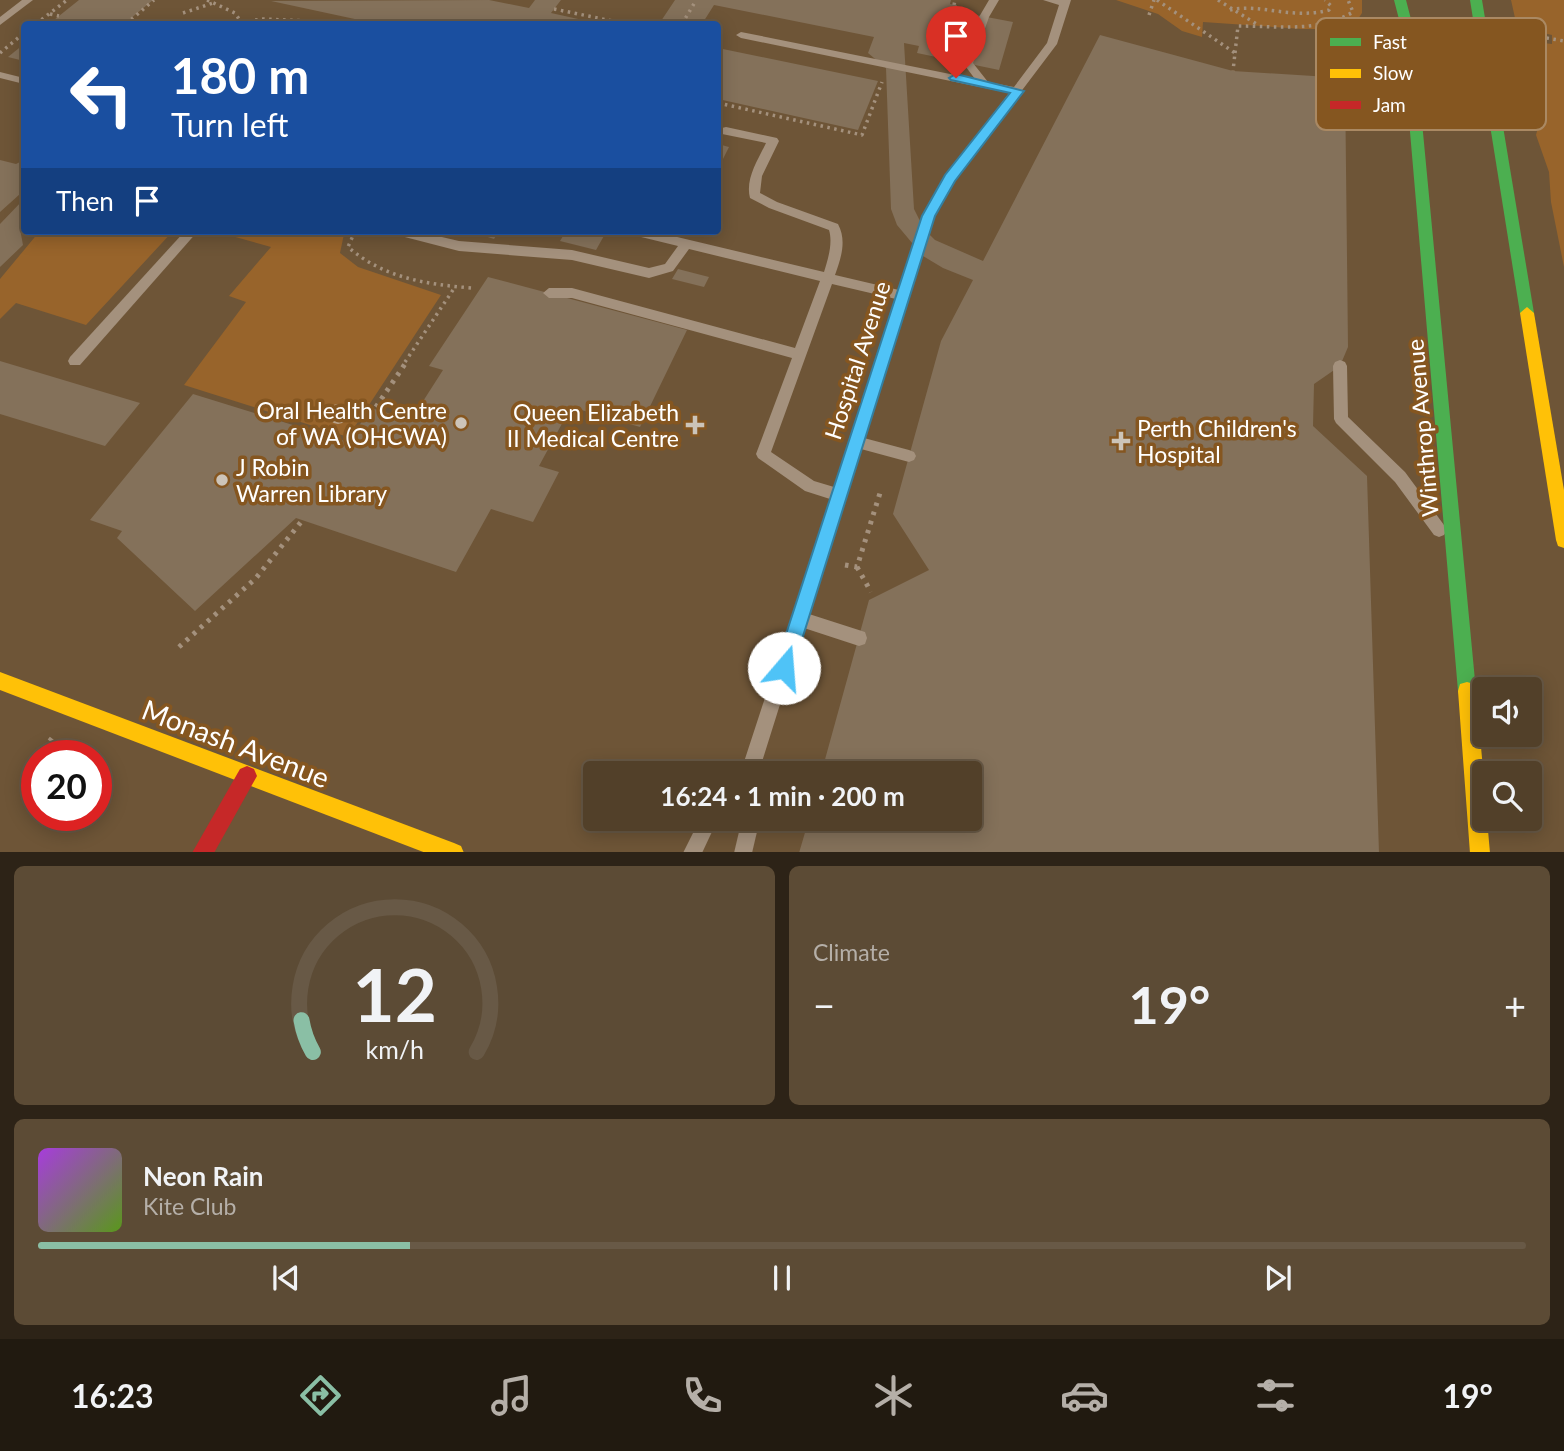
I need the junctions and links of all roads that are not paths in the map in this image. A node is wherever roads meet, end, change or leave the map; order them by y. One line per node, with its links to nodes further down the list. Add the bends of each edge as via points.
1 (28, 0): 9 (lane)
2 (994, 0): 13 (lane, via 968,63)
3 (1048, 0): 6 (lane)
4 (1399, 0): 7 (main road, Winthrop Avenue)
5 (1476, 0): 8 (main road)
6 (1066, 2): 14 (lane, Hospital Avenue, via 1052,44)
7 (1404, 18)
8 (1479, 18)
9 (0, 22)
10 (741, 35): 13 (lane)
11 (0, 75): 12 (lane)
12 (21, 80)
13 (984, 83): 14 (lane)
14 (1018, 91): 24 (lane, Hospital Avenue, via 950,178 929,216)
15 (1417, 130): 32 (main road, Winthrop Avenue)
16 (1497, 130): 31 (main road)
17 (726, 131): 22 (lane, via 773,141 756,176 754,195 766,204 819,217 834,227 835,258)
18 (188, 235): 26 (lane)
19 (414, 235): 21 (lane, via 459,246 572,255 649,273 669,268)
20 (649, 235): 21 (lane)
21 (686, 244): 22 (lane)
22 (827, 277): 24 (lane); 25 (lane)
23 (549, 293): 25 (lane, via 572,293)
24 (903, 296): 28 (lane, Hospital Avenue)
25 (798, 354): 30 (lane, via 763,454 810,486)
26 (75, 360)
27 (1340, 366): 32 (lane, via 1341,419 1400,477)
28 (856, 442): 29 (lane); 30 (lane, Hospital Avenue)
29 (909, 456)
30 (839, 495): 33 (lane, Hospital Avenue)
31 (1564, 540)
32 (1456, 555): 44 (main road, Winthrop Avenue)
33 (800, 619): 34 (lane); 36 (lane, Hospital Avenue)
34 (859, 638)
35 (0, 681): 37 (main road, Monash Avenue)
36 (752, 761)
37 (247, 776): 40 (main road); 41 (main road, Monash Avenue)
38 (703, 831): 42 (lane)
39 (748, 831): 43 (lane)
40 (202, 852)
41 (454, 852)
42 (692, 852)
43 (743, 852)
44 (1480, 852)

